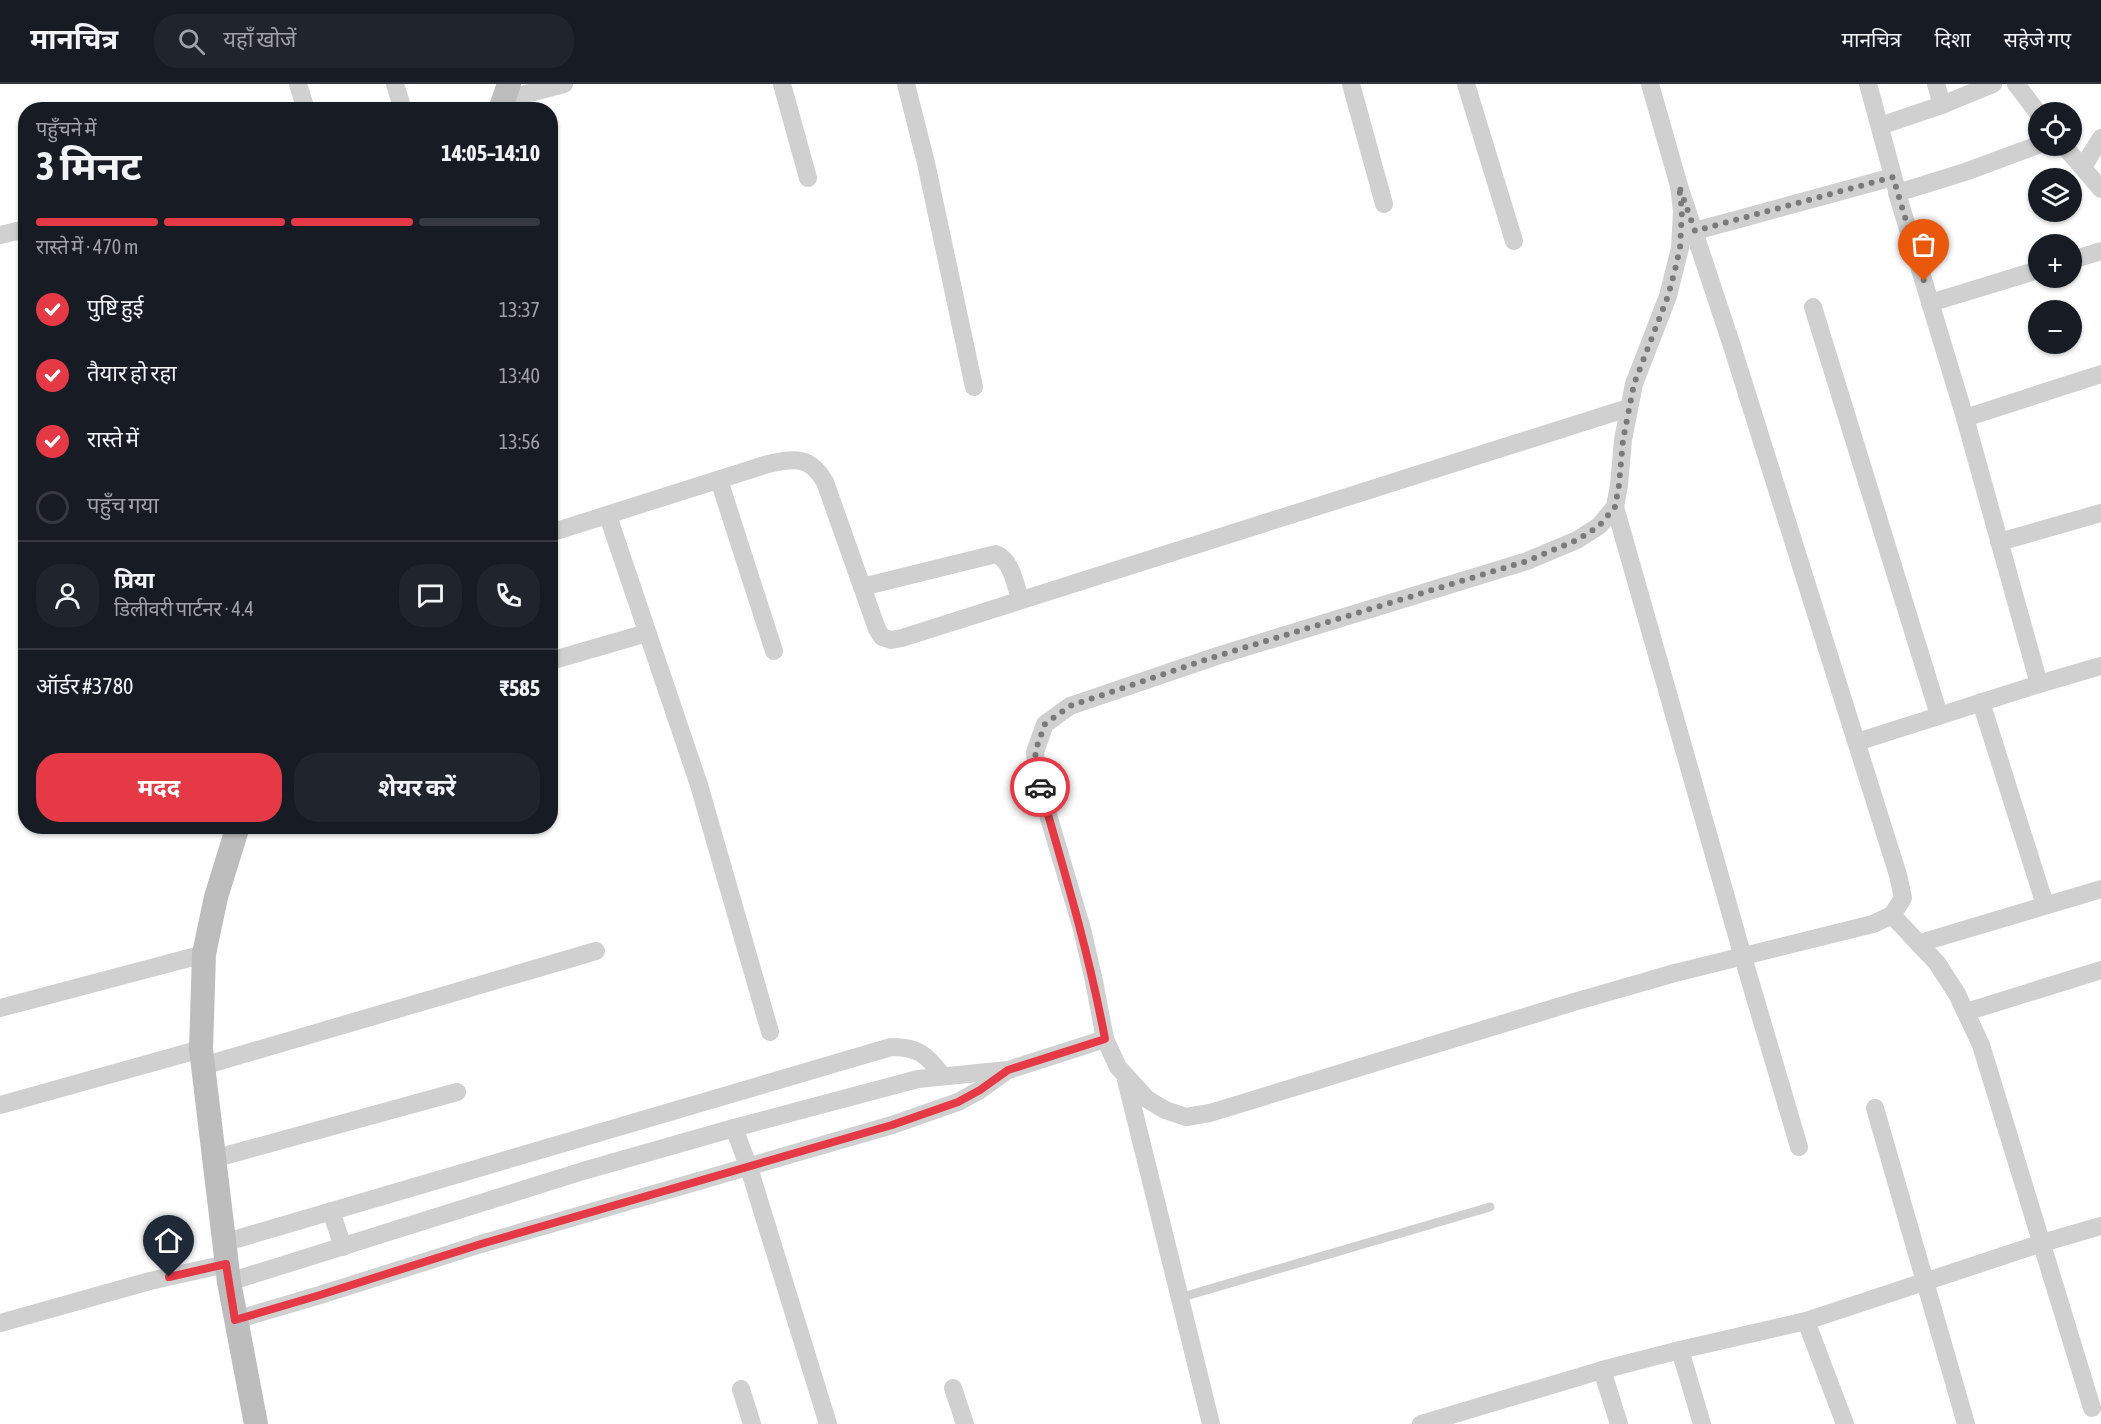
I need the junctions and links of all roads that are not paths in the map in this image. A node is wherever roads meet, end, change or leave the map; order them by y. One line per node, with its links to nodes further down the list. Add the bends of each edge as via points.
1 (298, 84): 14 (street)
2 (396, 84): 15 (street)
3 (564, 84): 13 (street)
4 (782, 84): 23 (street)
5 (906, 84): 38 (street)
6 (1351, 84): 27 (street)
7 (1466, 84): 31 (street)
8 (1650, 84): 25 (street)
9 (1868, 84): 18 (street)
10 (1936, 84): 17 (street)
11 (1993, 84): 17 (street)
12 (2016, 84): 16 (street)
13 (504, 98)
14 (304, 102)
15 (401, 102)
16 (2030, 102)
17 (1942, 105): 18 (street)
18 (1880, 126): 24 (street)
19 (2101, 138): 22 (street)
20 (2028, 149): 24 (street, via 1965,172)
21 (2073, 156): 22 (street)
22 (2083, 167): 26 (street)
23 (808, 178)
24 (1895, 185): 29 (street); 35 (street)
25 (1679, 186): 29 (street); 39 (street, via 1682,211 1678,259)
26 (2101, 189)
27 (1384, 204)
28 (18, 231): 30 (street)
29 (1695, 231): 56 (street)
30 (0, 235)
31 (1514, 241)
32 (2101, 251): 33 (street)
33 (2082, 257)
34 (2028, 273): 35 (street)
35 (1930, 303): 40 (street)
36 (1813, 306): 55 (street)
37 (2101, 374): 40 (street)
38 (974, 387)
39 (1628, 408): 42 (street); 48 (street)
40 (1965, 418): 46 (street)
41 (719, 480): 44 (street); 47 (street, via 789,459 817,469); 50 (street)
42 (1615, 507): 64 (street); 69 (street, via 1599,526 1577,540 1527,561 1172,671 1070,706 1045,724 1035,752 1038,781 1082,929)
43 (2101, 513): 46 (street)
44 (608, 516): 45 (street); 49 (street)
45 (558, 531)
46 (1999, 542): 53 (street)
47 (862, 587): 48 (street, via 996,554 1008,564); 48 (street, via 882,637 891,639)
48 (1020, 599)
49 (648, 633): 51 (street); 68 (street, via 699,785)
50 (774, 651)
51 (558, 659)
52 (2101, 666): 53 (street)
53 (2039, 684): 54 (street)
54 (1981, 702): 55 (street); 59 (street)
55 (1939, 715): 56 (street)
56 (1857, 742): 60 (street, via 1901,886 1903,898)
57 (236, 834): 63 (street)
58 (2101, 889): 59 (street)
59 (2045, 905): 61 (street)
60 (1892, 915): 61 (street); 64 (street, via 1873,924)
61 (1920, 943): 67 (street, via 1937,963)
62 (596, 951): 70 (street)
63 (204, 954): 66 (street); 70 (street)
64 (1743, 957): 73 (street, via 1574,1002 1210,1113 1186,1117 1165,1110 1147,1100); 78 (street)
65 (2101, 970): 67 (street)
66 (0, 1008)
67 (1966, 1012): 84 (street, via 1981,1045)
68 (770, 1032)
69 (1105, 1039): 71 (street); 73 (street)
70 (202, 1057): 75 (street); 79 (street)
71 (1008, 1070): 72 (street); 80 (street, via 958,1102)
72 (942, 1075): 77 (street); 82 (street, via 919,1051 891,1047)
73 (1126, 1078): 88 (street)
74 (457, 1092): 79 (street)
75 (0, 1105)
76 (1875, 1108): 87 (street)
77 (734, 1128): 80 (street); 85 (street)
78 (1799, 1147)
79 (213, 1159): 86 (street)
80 (749, 1168): 89 (street, via 481,1244); 101 (street)
81 (1490, 1207): 88 (lane)
82 (331, 1211): 85 (street); 86 (street)
83 (2101, 1226): 84 (street)
84 (2042, 1243): 87 (street); 96 (street)
85 (343, 1247): 86 (street)
86 (226, 1263): 89 (street); 91 (street)
87 (1926, 1282): 90 (street); 107 (street)
88 (1179, 1298): 103 (street)
89 (235, 1320): 99 (street)
90 (1806, 1321): 92 (street); 106 (street)
91 (0, 1323)
92 (1680, 1350): 93 (street); 105 (street)
93 (1602, 1370): 97 (street); 98 (street)
94 (953, 1388): 102 (street)
95 (741, 1389): 100 (street)
96 (2092, 1408)
97 (1464, 1418): 104 (street)
98 (1612, 1422)
99 (256, 1424)
100 (752, 1424)
101 (828, 1424)
102 (965, 1424)
103 (1211, 1424)
104 (1420, 1424)
105 (1702, 1424)
106 (1845, 1424)
107 (1966, 1424)

